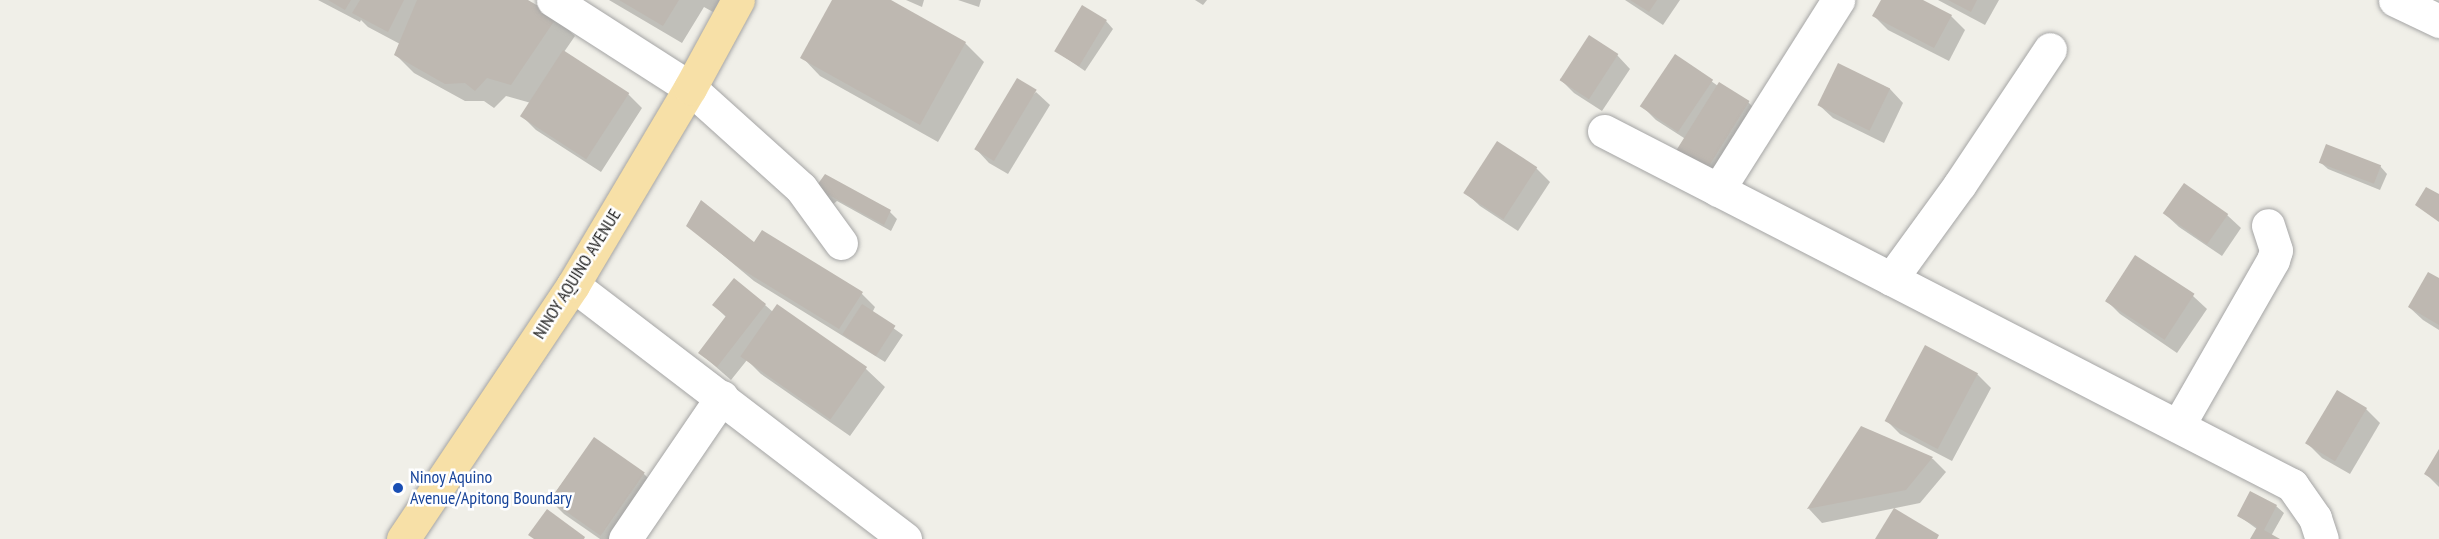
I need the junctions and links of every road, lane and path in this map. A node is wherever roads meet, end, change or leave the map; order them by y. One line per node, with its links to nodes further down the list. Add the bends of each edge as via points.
1 (553, 0): 7 (street)
2 (738, 0): 7 (main road, NINOY AQUINO AVENUE)
3 (1838, 0): 9 (street)
4 (2395, 0): 5 (street)
5 (2439, 21)
6 (2050, 49): 12 (street)
7 (690, 88): 11 (street, via 801,188); 13 (main road, NINOY AQUINO AVENUE)
8 (1604, 131): 9 (street)
9 (1718, 190): 12 (street)
10 (2268, 225): 15 (street, via 2276,250 2273,260)
11 (841, 243)
12 (1891, 279): 15 (street)
13 (573, 285): 14 (street); 16 (main road, NINOY AQUINO AVENUE)
14 (722, 397): 17 (street); 18 (street)
15 (2178, 426): 19 (street, via 2292,485 2315,518)
16 (403, 539)
17 (626, 539)
18 (905, 539)
19 (2322, 539)

